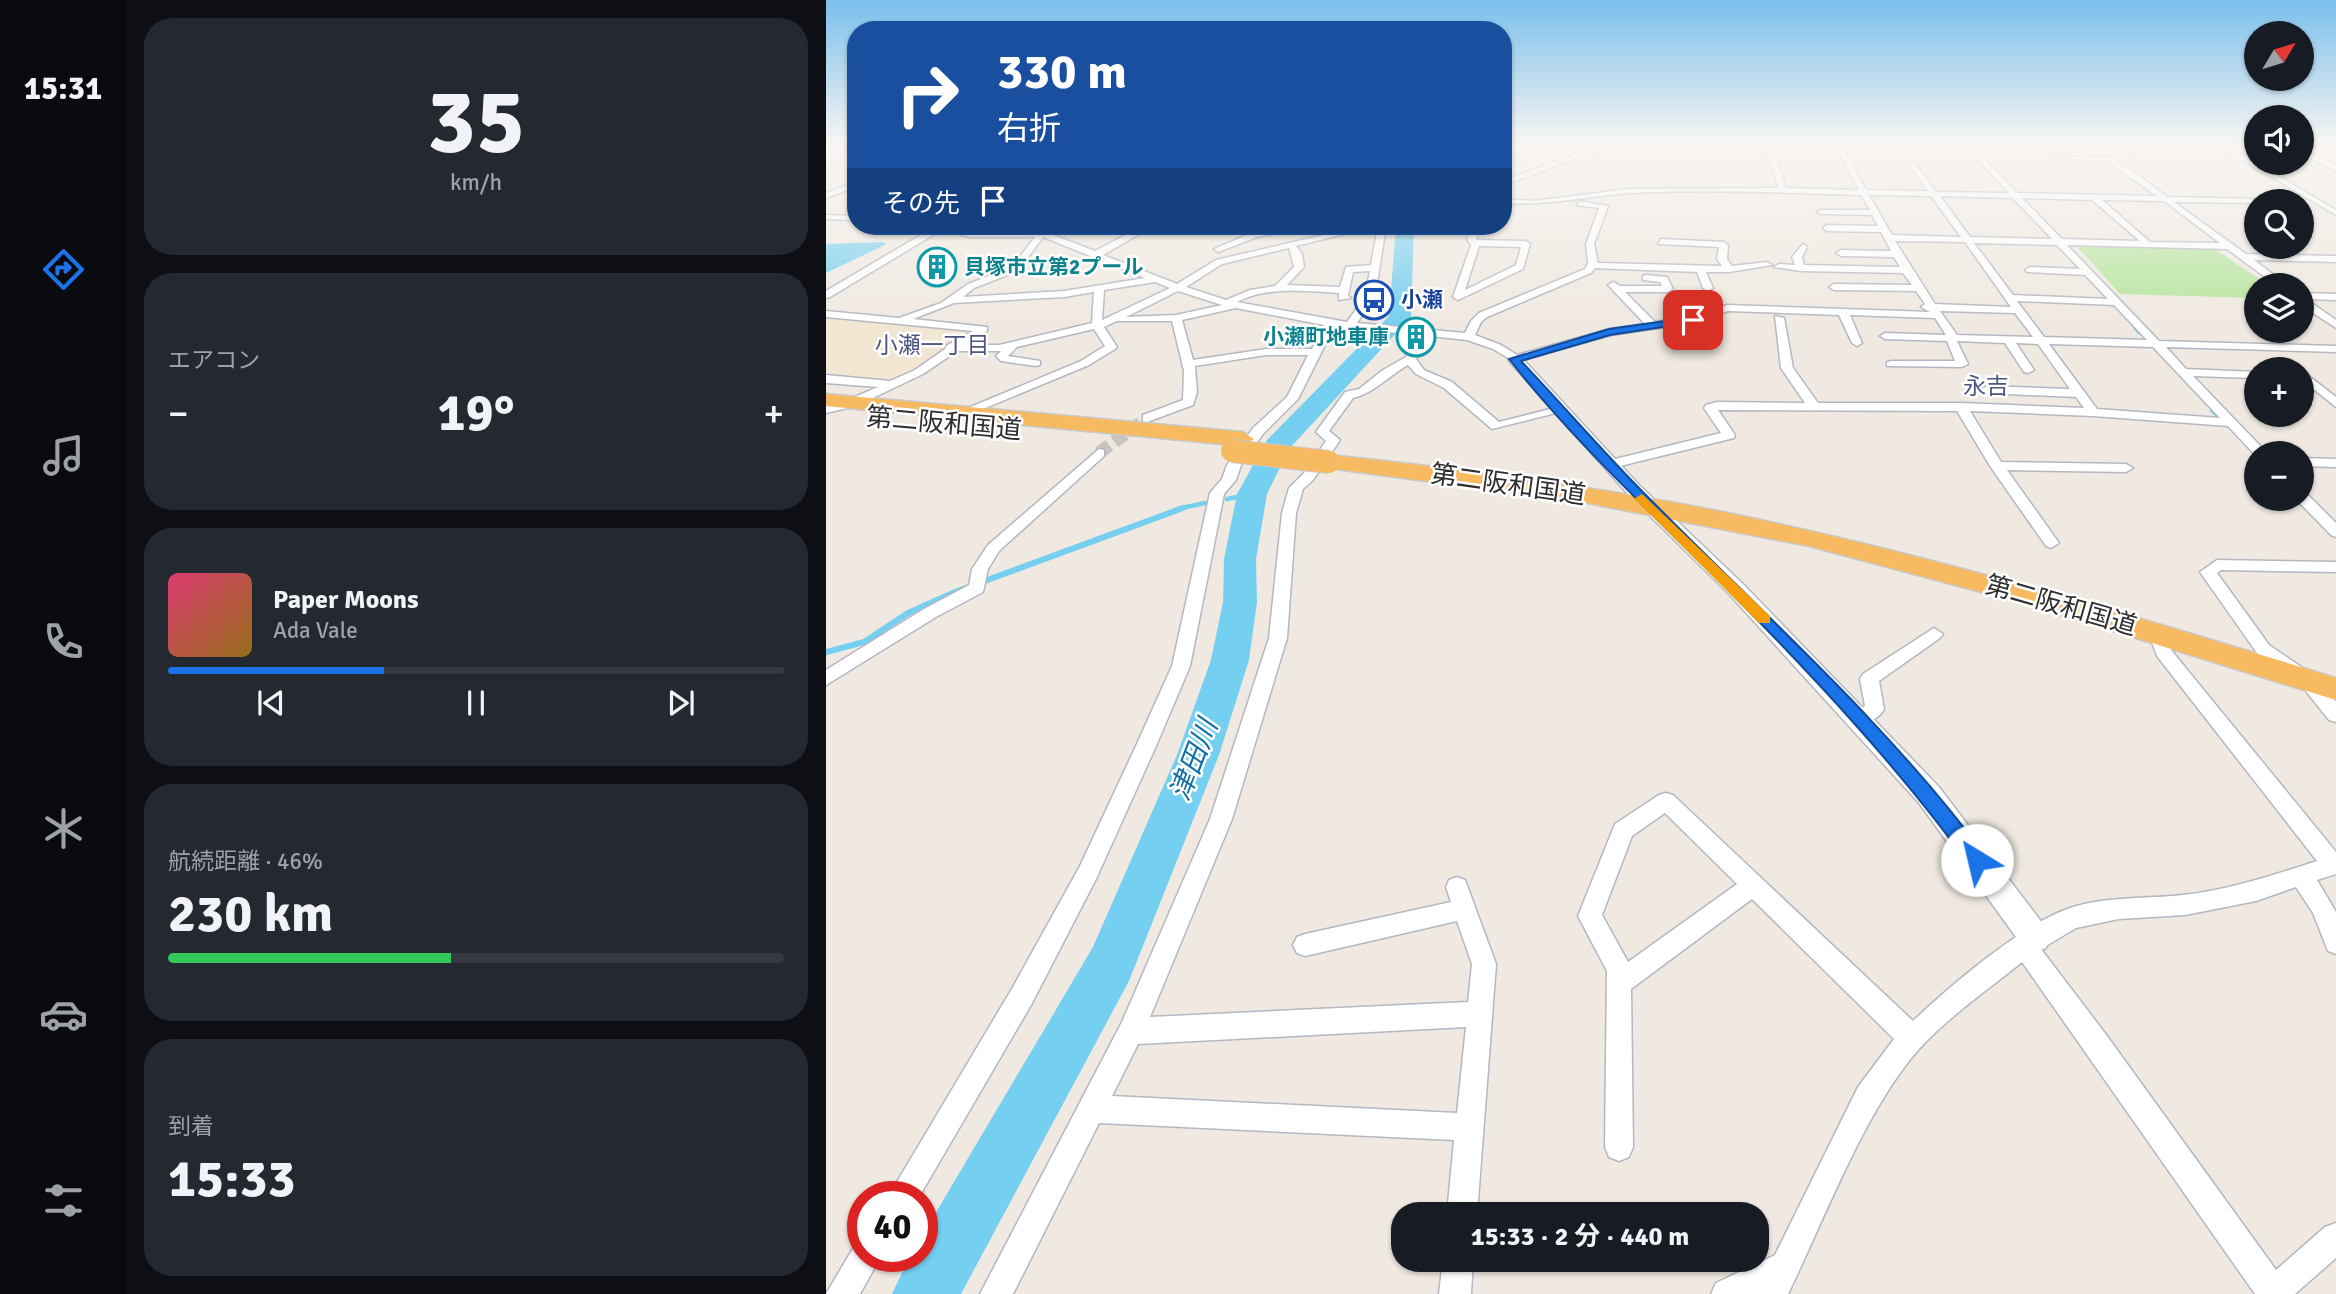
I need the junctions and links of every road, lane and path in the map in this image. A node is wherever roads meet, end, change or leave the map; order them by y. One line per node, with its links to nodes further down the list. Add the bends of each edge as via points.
1 (1600, 205): 39 (street, via 1604,206 1590,244)
2 (1870, 205): 8 (street)
3 (1942, 205): 21 (street)
4 (2024, 205): 23 (street)
5 (2104, 205): 25 (street)
6 (2172, 205): 27 (street)
7 (1822, 212): 8 (street)
8 (1874, 213): 12 (street)
9 (826, 217): 10 (street)
10 (847, 218)
11 (1827, 228): 12 (street)
12 (1884, 233): 21 (street); 31 (street)
13 (926, 235): 59 (street)
14 (1040, 235): 64 (street, via 1015,269 971,286)
15 (1044, 235): 32 (street)
16 (1132, 235): 32 (street)
17 (1255, 235): 29 (street)
18 (1336, 235): 26 (street)
19 (1381, 235): 41 (street)
20 (1472, 235): 24 (street)
21 (1968, 240): 23 (street); 62 (street)
22 (1661, 242): 43 (street, via 1724,245 1722,259)
23 (2058, 242): 25 (street); 47 (street)
24 (1474, 243): 24 (street, via 1526,244 1520,267 1458,297)
25 (2148, 244): 27 (street)
26 (1291, 246): 37 (street); 55 (street, via 1299,267)
27 (2228, 246): 33 (street)
28 (1803, 247): 42 (street, via 1797,257)
29 (1218, 249)
30 (1841, 253): 31 (street)
31 (1896, 254): 45 (street)
32 (1095, 255): 50 (street)
33 (2244, 257)
34 (2247, 259): 48 (street)
35 (2314, 259): 36 (street)
36 (2336, 259)
37 (1219, 262): 50 (street); 52 (street)
38 (1766, 265): 43 (street)
39 (1590, 267): 44 (street); 49 (street); 83 (street, via 1483,315)
40 (1779, 267): 42 (street)
41 (1377, 268): 58 (street, via 1349,270); 60 (street)
42 (1801, 268): 45 (street)
43 (1729, 269): 44 (street)
44 (1701, 270): 53 (street)
45 (1906, 270): 54 (street)
46 (2030, 270): 47 (street)
47 (2087, 272): 65 (street)
48 (2266, 273)
49 (1608, 278): 56 (street); 56 (street, via 1664,279 1668,289)
50 (1156, 279): 52 (street); 57 (street)
51 (1834, 287): 54 (street)
52 (1178, 288): 66 (street); 75 (street)
53 (1708, 288)
54 (1919, 288): 70 (street)
55 (1278, 289): 58 (street); 66 (street, via 1240,295)
56 (1616, 289): 80 (street)
57 (1099, 290): 64 (street); 79 (street)
58 (1345, 290): 60 (street, via 1343,298)
59 (826, 295)
60 (1370, 297): 77 (street)
61 (2336, 297): 63 (street)
62 (2008, 298): 65 (street); 69 (street)
63 (2314, 298)
64 (955, 300): 76 (street)
65 (2116, 302): 88 (street)
66 (1230, 305): 73 (street); 77 (street)
67 (1861, 306): 70 (street)
68 (2314, 308): 78 (street)
69 (2017, 310): 70 (street); 86 (street)
70 (1935, 311): 71 (street); 84 (street)
71 (1843, 312): 80 (street, via 1739,307); 87 (street)
72 (826, 314): 76 (street)
73 (1176, 318): 75 (street); 99 (street)
74 (1779, 318): 111 (street, via 1787,368)
75 (1111, 320): 79 (street)
76 (895, 322): 90 (street, via 983,329)
77 (1340, 324): 81 (street); 93 (street)
78 (2336, 325)
79 (1096, 326): 89 (street); 116 (street, via 1111,347 1085,363)
80 (1653, 326): 96 (street, via 1609,332)
81 (1427, 333): 83 (street); 95 (street)
82 (1885, 336): 84 (street)
83 (1469, 337): 96 (street)
84 (1954, 338): 85 (street); 98 (street, via 1951,343 1962,364)
85 (2009, 340): 86 (street); 100 (street)
86 (2038, 341): 88 (street); 107 (street)
87 (1857, 343)
88 (2156, 344): 91 (street); 101 (street)
89 (1013, 345): 90 (street, via 990,350); 97 (street, via 1002,356 1005,359)
90 (950, 348): 104 (street, via 919,372)
91 (2272, 348): 92 (street); 94 (street)
92 (2336, 349)
93 (1314, 352): 99 (street, via 1266,352); 154 (street, via 1292,399 1258,432 1217,493 1181,666 1146,746 1088,872 1022,996)
94 (2283, 357)
95 (1410, 359): 114 (street, via 1420,372 1448,385 1497,426); 149 (street, via 1368,389 1345,398 1322,432 1333,440 1296,488 1289,513 1278,638 1221,818)
96 (1515, 359): 114 (street)
97 (1036, 363)
98 (1891, 363)
99 (1187, 364): 117 (street, via 1189,402)
100 (2028, 370)
101 (2183, 372): 102 (street); 118 (street)
102 (2244, 374)
103 (826, 379): 104 (street)
104 (888, 384): 109 (street)
105 (2314, 384): 110 (street)
106 (1987, 390): 107 (street)
107 (2078, 393): 115 (street)
108 (826, 400): 109 (highway, 第二阪和国道)
109 (852, 403): 113 (street); 116 (highway, 第二阪和国道)
110 (2336, 403)
111 (1813, 405): 112 (street); 124 (street, via 1710,408 1730,435)
112 (1961, 407): 115 (street); 125 (street)
113 (826, 410): 120 (highway, 第二阪和国道)
114 (1562, 410): 124 (street)
115 (2093, 412): 118 (street)
116 (962, 413): 120 (highway, 第二阪和国道)
117 (1147, 418)
118 (2232, 423): 119 (street)
119 (2249, 441)
120 (1237, 445): 127 (highway, 第二阪和国道, bridge)
121 (1099, 453): 136 (street, via 993,548 978,581)
122 (2314, 462): 123 (street)
123 (2336, 463)
124 (1612, 464): 127 (street)
125 (1997, 466): 126 (street); 130 (street)
126 (2126, 468)
127 (1642, 498): 133 (highway, 第二阪和国道, via 1868,553); 134 (highway, 第二阪和国道, via 1777,517 1926,553 2083,594); 140 (street, via 1736,589)
128 (2314, 509): 129 (street)
129 (2336, 532)
130 (2050, 543)
131 (2336, 567): 134 (street, via 2217,565 2208,572)
132 (1934, 634): 140 (street, via 1869,679 1875,709)
133 (2158, 634): 137 (highway, 第二阪和国道); 141 (street, via 2163,652)
134 (2263, 649): 135 (highway, 第二阪和国道); 137 (street)
135 (2336, 671)
136 (826, 679)
137 (2307, 680): 138 (highway, 第二阪和国道); 139 (street)
138 (2336, 689)
139 (2336, 715)
140 (1858, 719): 144 (street, via 1929,795)
141 (2334, 865): 142 (street)
142 (2302, 878): 144 (street, via 2185,905 2119,909 2071,918); 145 (street, via 2323,908)
143 (1754, 885): 147 (street); 147 (street, via 1666,801 1623,830 1590,916 1619,970); 150 (street)
144 (2029, 942): 150 (street); 160 (street)
145 (2336, 943)
146 (1305, 945): 148 (street, via 1461,898 1484,964)
147 (1619, 983): 153 (street)
148 (1479, 1014): 149 (street); 152 (street)
149 (1131, 1031): 151 (street)
150 (1913, 1039): 159 (street, via 1868,1097)
151 (1093, 1109): 152 (street); 162 (street)
152 (1469, 1127): 155 (street)
153 (1619, 1147)
154 (912, 1181)
155 (1463, 1202)
156 (2336, 1238): 160 (street)
157 (856, 1272): 161 (street)
158 (1457, 1272): 163 (street)
159 (1778, 1280): 164 (street)
160 (2273, 1293)
161 (842, 1294)
162 (996, 1294)
163 (1455, 1294)
164 (1727, 1294)

